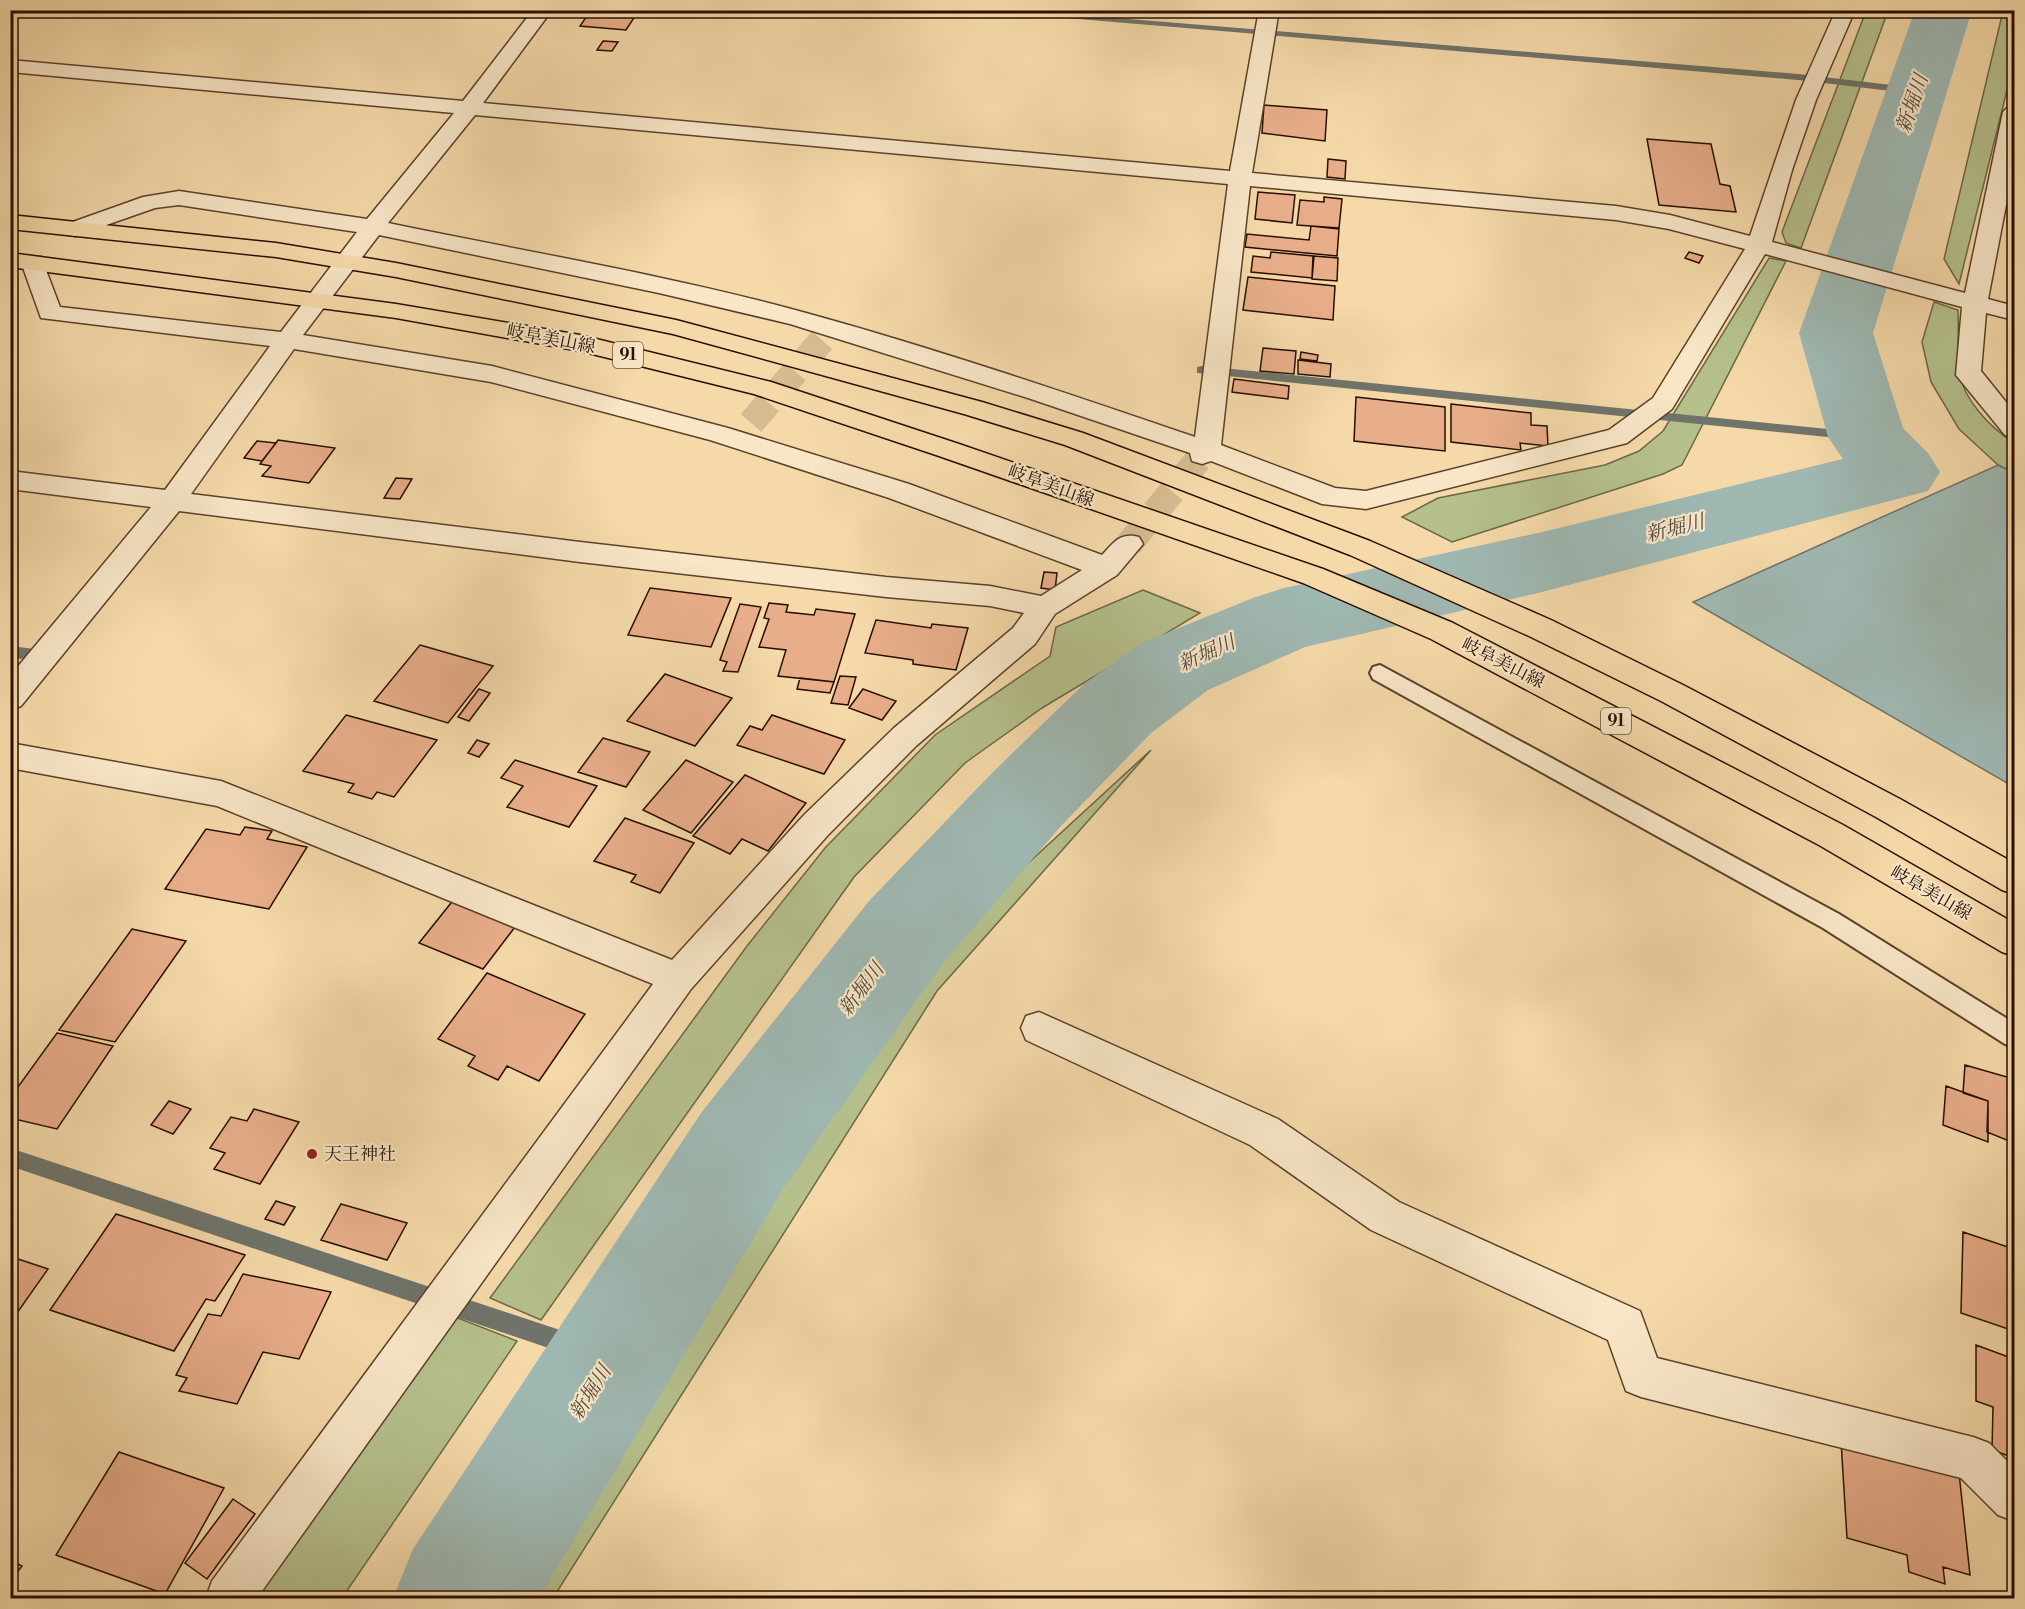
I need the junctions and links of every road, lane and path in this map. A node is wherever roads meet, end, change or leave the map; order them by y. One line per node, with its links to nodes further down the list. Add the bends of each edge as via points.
1 (543, 10): 5 (street)
2 (1269, 10): 7 (street)
3 (1846, 10): 11 (street, via 1780,170)
4 (10, 66): 5 (street)
5 (469, 108): 7 (street); 9 (street)
6 (2014, 112): 15 (street)
7 (1240, 177): 11 (street, via 1616,213 1670,222); 19 (street)
8 (10, 222): 10 (main road, 岐阜美山線 / 91)
9 (372, 228): 10 (street, via 179,198 151,202); 13 (street); 19 (street, via 659,286 1037,392)
10 (75, 229): 13 (main road, 岐阜美山線 / 91)
11 (1767, 247): 15 (street); 19 (street, via 1663,403 1618,437 1366,500 1332,497)
12 (22, 261): 14 (main road, 岐阜美山線 / 91); 17 (street, via 50,313)
13 (345, 261): 14 (street); 28 (main road, 岐阜美山線 / 91, via 676,327 1074,439 1360,548 1550,633 1682,698)
14 (315, 300): 17 (street); 29 (main road, 岐阜美山線 / 91, via 580,343 762,388 1313,576 1442,631 1821,829)
15 (1963, 300): 16 (street); 18 (street, via 1969,375)
16 (2014, 313)
17 (287, 339): 21 (street); 23 (street, via 492,374 744,431)
18 (2014, 429)
19 (1204, 453)
20 (10, 480): 21 (street)
21 (172, 499): 24 (street, via 580,552 990,596); 26 (street)
22 (1129, 544): 23 (street)
23 (1107, 568): 24 (street)
24 (1045, 607): 30 (street, via 1024,636 905,737 816,825)
25 (1380, 673): 32 (lane, via 1831,921)
26 (10, 698)
27 (10, 755): 30 (street, via 221,794)
28 (2014, 880)
29 (2014, 941)
30 (678, 978): 34 (street)
31 (1039, 1028): 33 (street, via 1264,1132 1385,1216 1625,1326 1641,1376 1973,1459)
32 (2014, 1036)
33 (2014, 1499)
34 (229, 1599)

